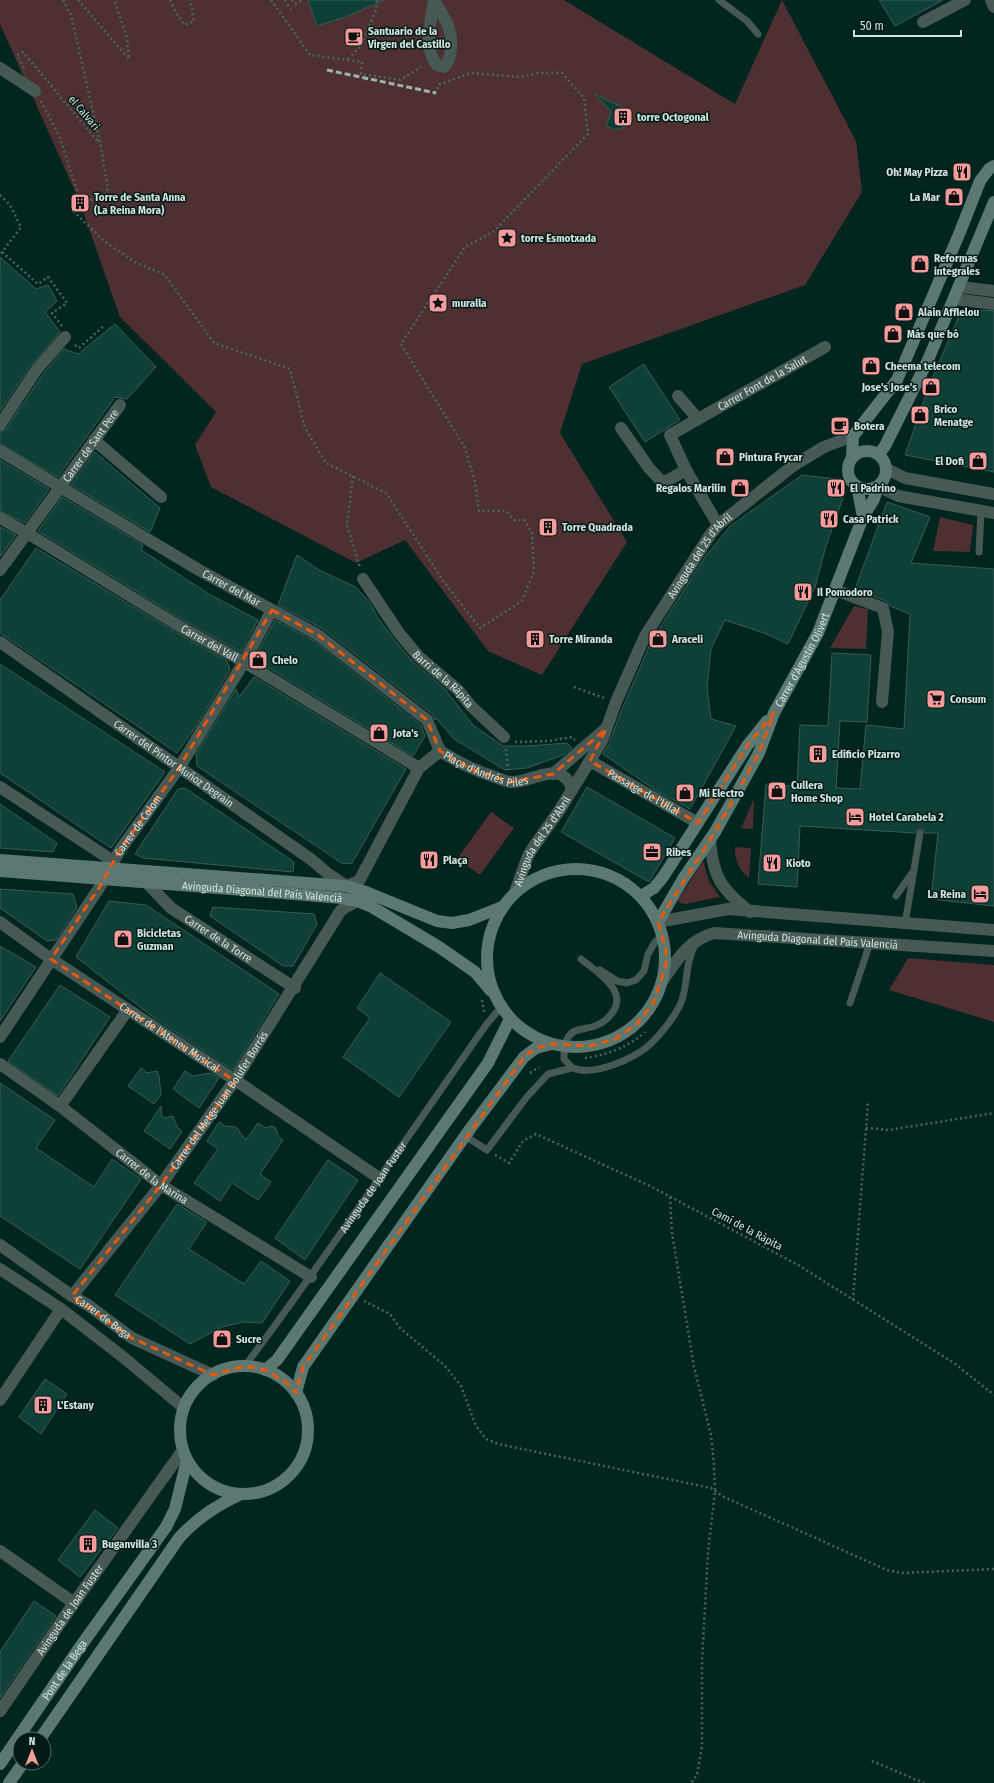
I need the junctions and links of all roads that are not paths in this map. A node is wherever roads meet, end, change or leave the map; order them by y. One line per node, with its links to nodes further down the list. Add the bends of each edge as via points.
1 (719, 0): 6 (lane, via 748,21)
2 (965, 0): 5 (street)
3 (991, 0): 4 (street)
4 (994, 7)
5 (923, 22)
6 (758, 34)
7 (0, 68): 8 (street)
8 (35, 91)
9 (994, 166): 22 (street, Avinguda del 25 d'Abril, via 980,181 897,380)
10 (994, 202): 11 (street)
11 (960, 287): 12 (street); 13 (street)
12 (994, 291)
13 (954, 299): 14 (street); 25 (street, via 928,360)
14 (994, 304)
15 (65, 337): 20 (street, via 37,369)
16 (825, 347): 19 (street, Carrer Font de la Salut)
17 (678, 396): 19 (street)
18 (120, 405): 23 (street, Carrer de Sant Pere)
19 (698, 419): 28 (street, Carrer Font de la Salut, via 670,435)
20 (0, 425)
21 (621, 428): 28 (street, via 649,468 663,483)
22 (852, 436): 26 (street); 38 (street, Avinguda del 25 d'Abril, via 819,450 794,465)
23 (94, 440): 31 (street, Carrer de Sant Pere); 33 (street)
24 (0, 450): 31 (street, Carrer del Mar)
25 (879, 454): 26 (street, via 865,450); 27 (street)
26 (852, 457): 29 (street, via 849,476)
27 (887, 469): 30 (street, via 886,476); 32 (street, via 905,478)
28 (686, 470): 38 (street, Carrer Font de la Salut)
29 (857, 486): 30 (street, via 865,489); 37 (street)
30 (878, 486): 34 (street, via 898,496); 37 (street, Carrer d'Agustin Olivert)
31 (60, 487): 39 (street, Carrer de Sant Pere); 44 (street, Carrer del Mar)
32 (994, 494)
33 (161, 497)
34 (981, 511): 35 (street); 40 (lane)
35 (994, 514)
36 (0, 518): 39 (street, Carrer del Vall)
37 (863, 518): 43 (street, Carrer d'Agustin Olivert)
38 (718, 525): 49 (street, Avinguda del 25 d'Abril, via 645,636)
39 (27, 533): 41 (street, Carrer de Sant Pere); 46 (street, Carrer del Vall, via 179,626)
40 (979, 552)
41 (0, 570)
42 (363, 579): 50 (street, Barri de la Ràpita, via 399,633 418,656 458,690)
43 (835, 590): 47 (street, via 883,608 888,632); 48 (street, Carrer d'Agustin Olivert, via 818,633)
44 (272, 610): 46 (street, Carrer de Colom); 51 (street, Carrer del Mar, via 318,635 427,720)
45 (0, 642): 53 (street, Carrer del Pintor Muñoz Degrain)
46 (244, 662): 53 (street, Carrer de Colom); 54 (street, Carrer del Vall)
47 (882, 702)
48 (774, 713): 58 (street, via 747,746); 60 (street, via 759,753)
49 (606, 729): 52 (street, Avinguda del 25 d'Abril); 55 (street, Avinguda del 25 d'Abril)
50 (504, 737)
51 (440, 751): 54 (street, Plaça d'Andrés Piles); 55 (street, Plaça d'Andrés Piles, via 471,769 510,782)
52 (590, 761): 57 (street, Avinguda del 25 d'Abril); 58 (street, Passatge de l'Ullal)
53 (179, 768): 62 (street, Carrer de Colom); 67 (street, Carrer del Pintor Muñoz Degrain)
54 (419, 768): 67 (street, Plaça d'Andrés Piles, via 359,881)
55 (553, 774): 57 (street, via 561,774 570,781)
56 (0, 787): 62 (street)
57 (572, 788): 68 (street, Avinguda del 25 d'Abril, via 528,856)
58 (698, 823): 69 (street, via 664,878)
59 (920, 833): 64 (lane)
60 (710, 840): 73 (street, Avinguda Diagonal del País Valencià, via 712,862 721,884); 75 (street)
61 (0, 860): 62 (street, Avinguda Diagonal del País Valencià)
62 (111, 864): 65 (street, Carrer de Colom); 67 (street, Avinguda Diagonal del País Valencià)
63 (0, 871): 65 (street, Avinguda Diagonal del País Valencià)
64 (913, 872): 70 (lane); 76 (lane)
65 (104, 880): 66 (street, Avinguda Diagonal del País Valencià); 82 (street, Carrer de Colom)
66 (147, 883): 71 (street, Avinguda Diagonal del País Valencià); 84 (street, Carrer de la Torre, via 171,908)
67 (346, 886): 72 (street, Avinguda Diagonal del País Valencià, via 437,921 452,923 469,920)
68 (515, 892): 69 (street, via 538,877 565,869 593,870 619,879); 72 (street)
69 (641, 896): 75 (street)
70 (896, 896)
71 (357, 901): 84 (street, Carrer del Metge Juan Bolufer Borrás, via 342,910); 85 (street, Avinguda Diagonal del País Valencià, via 372,907 439,947 475,972)
72 (502, 907): 85 (street, via 493,923 487,947 488,978)
73 (751, 912): 75 (street, Avinguda Diagonal del País Valencià, via 728,909); 76 (street, Avinguda Diagonal del País Valencià)
74 (0, 922): 82 (street, Carrer de l'Ateneu Musical)
75 (658, 922): 78 (street)
76 (905, 924): 77 (street, Avinguda Diagonal del País Valencià)
77 (994, 930)
78 (663, 935): 83 (street, via 666,965); 92 (lane, via 655,942 648,954 644,971 636,980 617,981 581,959 612,985 617,996 617,1006 608,1018 594,1026 574,1031 569,1035)
79 (697, 940): 80 (street, Avinguda Diagonal del País Valencià, via 714,933 727,933); 83 (street, Avinguda Diagonal del País Valencià, via 681,954); 94 (lane, via 690,954 682,1001 662,1033 641,1052 608,1066 587,1070)
80 (870, 943): 81 (street, Avinguda Diagonal del País Valencià); 86 (lane)
81 (994, 951)
82 (51, 959): 88 (street, Carrer de l'Ateneu Musical); 90 (street, Carrer de Colom)
83 (663, 980): 92 (street, via 653,1004 636,1024 615,1039 590,1046)
84 (295, 988): 95 (street, Carrer del Metge Juan Bolufer Borrás)
85 (494, 995): 87 (street)
86 (850, 1003)
87 (501, 1007): 89 (street); 98 (lane, Avinguda de Joan Fuster)
88 (127, 1010): 95 (street, Carrer de l'Ateneu Musical); 96 (street)
89 (510, 1019): 91 (street, via 529,1034); 106 (street, Avinguda de Joan Fuster, via 488,1063 277,1360)
90 (0, 1037)
91 (551, 1044): 92 (street); 97 (street, via 536,1048 524,1057)
92 (564, 1047): 94 (lane, via 564,1059)
93 (0, 1064): 96 (street, Carrer de la Marina)
94 (572, 1068): 97 (lane, via 548,1074 526,1098 487,1150)
95 (236, 1080): 98 (street, Carrer de l'Ateneu Musical); 99 (street, Carrer del Metge Juan Bolufer Borrás)
96 (60, 1106): 99 (street, Carrer de la Marina)
97 (465, 1136): 108 (street, via 303,1367)
98 (379, 1178): 102 (lane, Avinguda de Joan Fuster)
99 (161, 1185): 102 (street, Carrer de la Marina); 103 (street, Carrer del Metge Juan Bolufer Borrás)
100 (0, 1246): 103 (street, Carrer de Bega)
101 (0, 1269): 104 (street, Carrer de Bega)
102 (311, 1277): 105 (lane, Avinguda de Joan Fuster)
103 (72, 1296): 107 (street, Carrer de Bega, via 132,1338)
104 (61, 1309): 109 (street); 110 (street, Carrer de Bega, via 123,1356)
105 (245, 1366): 106 (street); 107 (street, via 229,1368)
106 (265, 1370): 108 (street, via 287,1383)
107 (213, 1375): 110 (street, via 201,1383)
108 (296, 1393): 112 (street, via 305,1411 308,1432 304,1453 294,1471 278,1485 259,1493)
109 (0, 1400)
110 (184, 1408): 111 (street, via 180,1436)
111 (185, 1455): 112 (street, via 200,1477 217,1488); 114 (street, Avinguda de Joan Fuster); 117 (street, Pont de la Bega, via 172,1515 157,1542 80,1647)
112 (239, 1495): 116 (street, Pont de la Bega, via 193,1522 179,1538)
113 (0, 1551): 114 (street)
114 (74, 1603): 115 (street, Avinguda de Joan Fuster)
115 (0, 1711)
116 (46, 1731)
117 (0, 1764)
118 (17, 1771): 119 (street)
119 (9, 1783)

